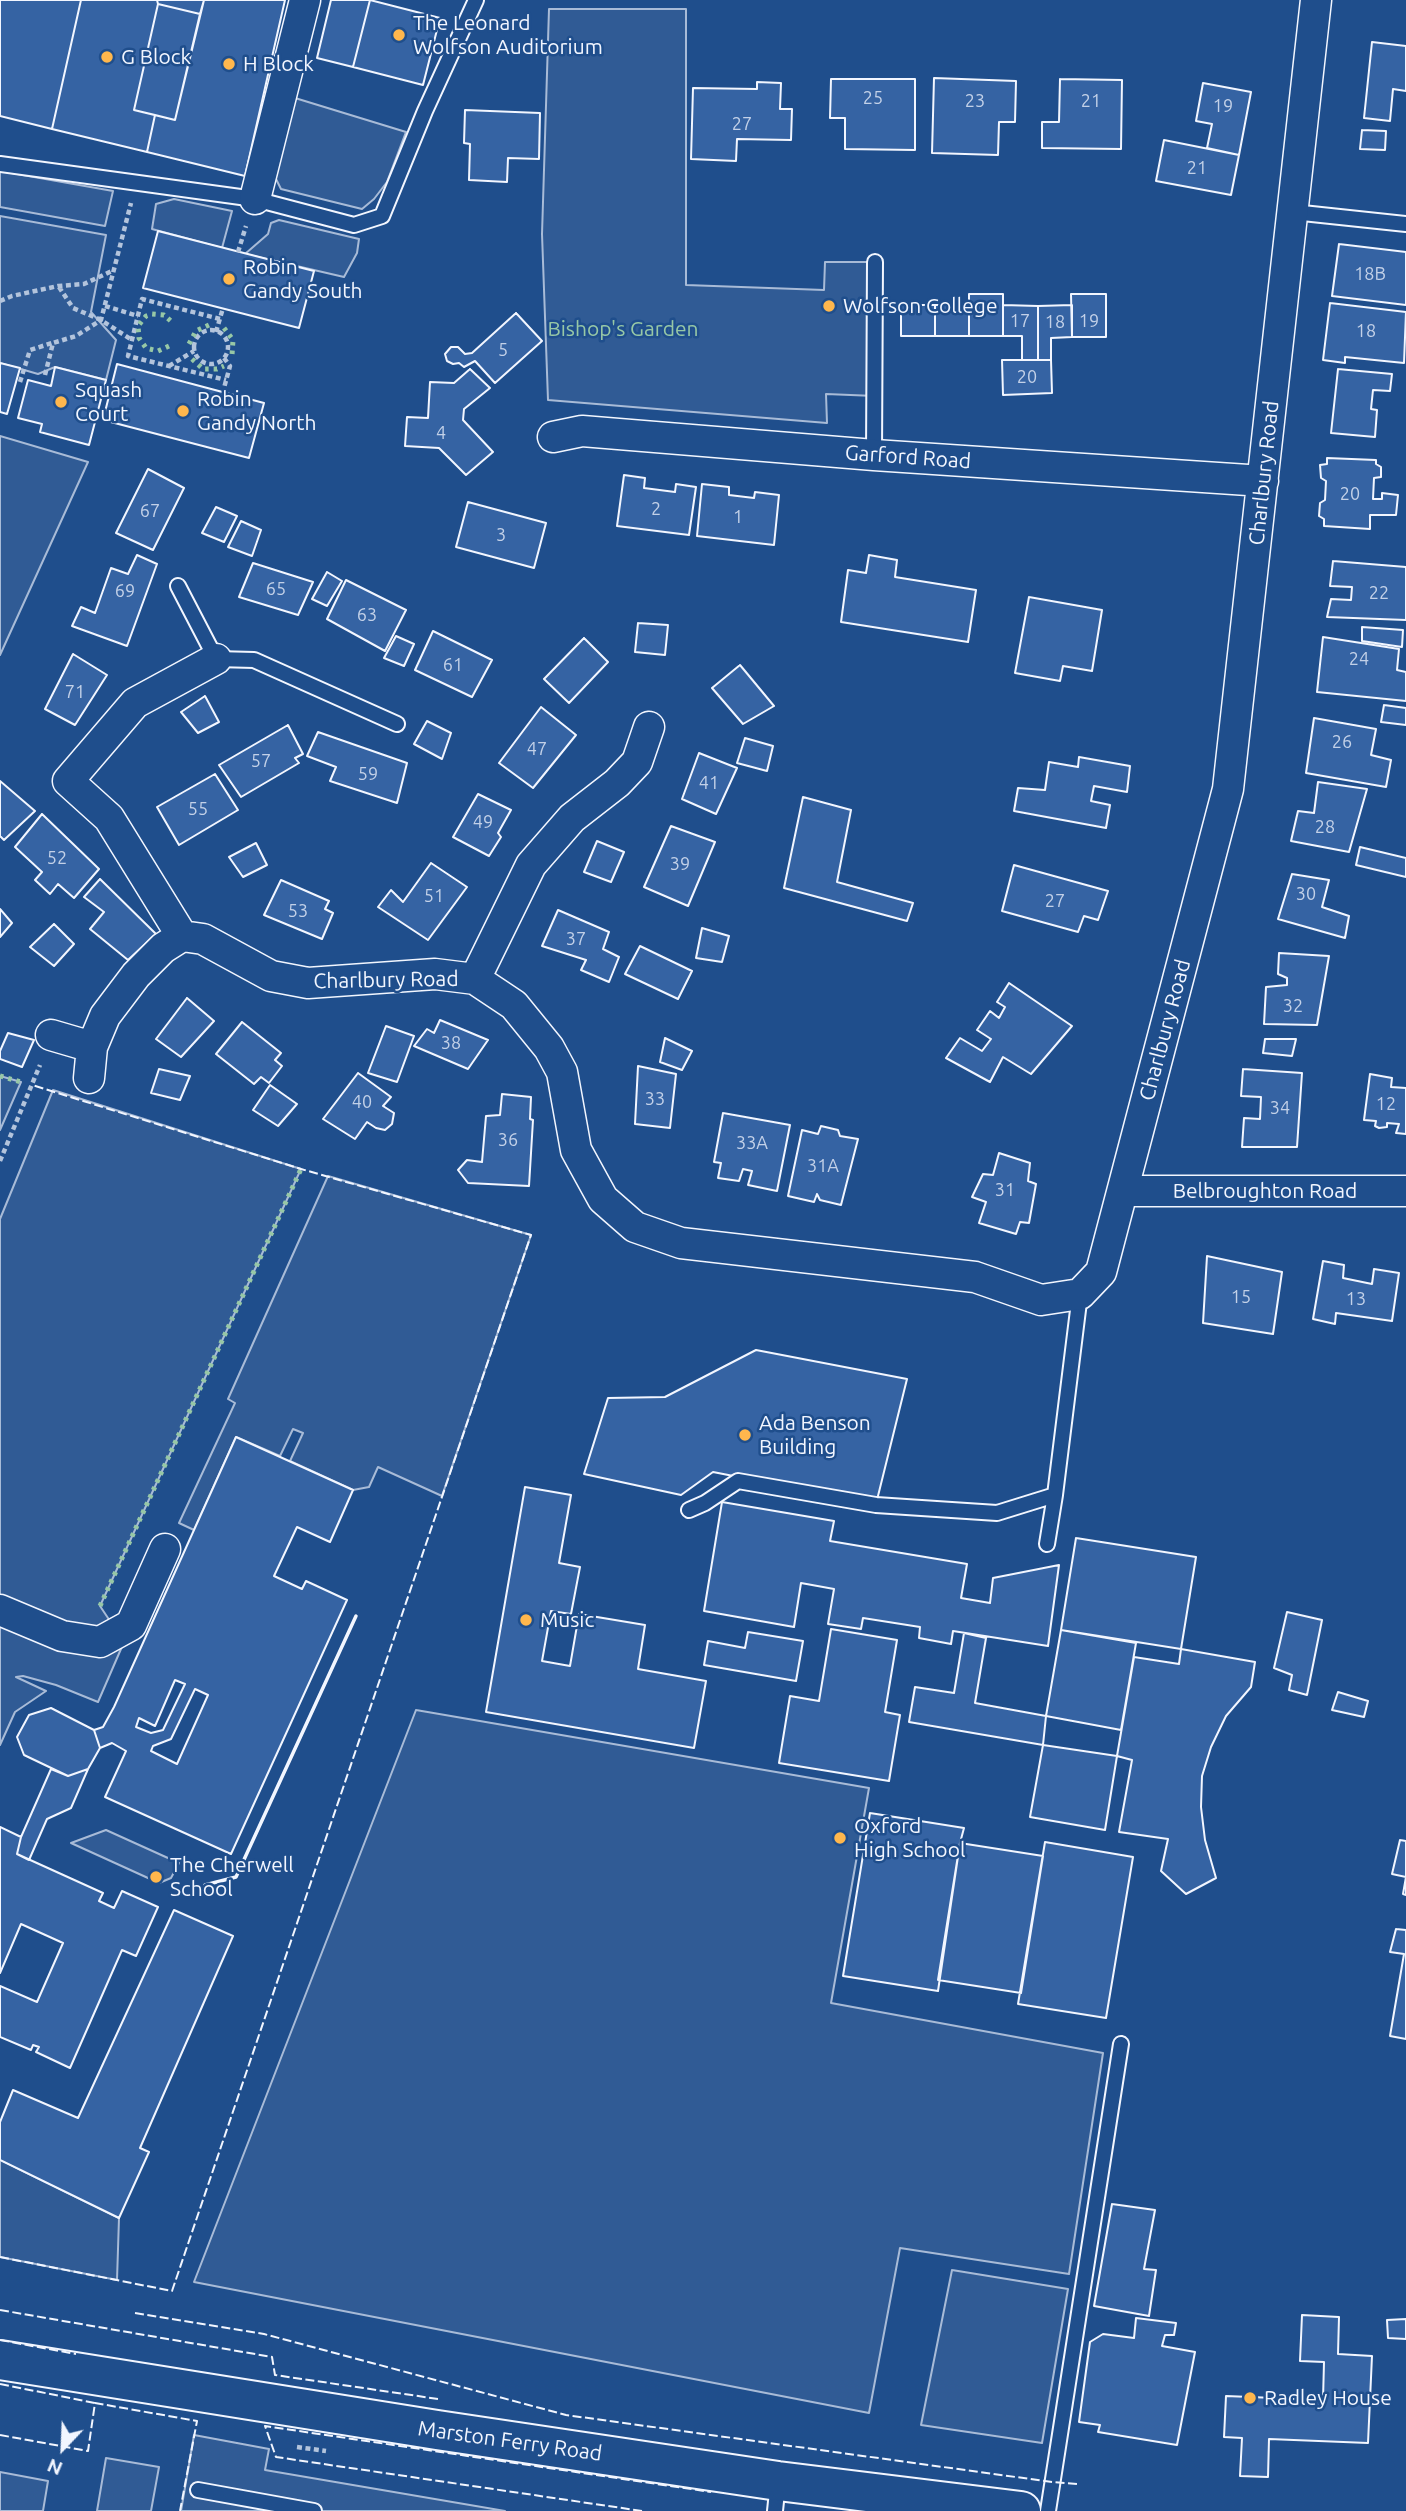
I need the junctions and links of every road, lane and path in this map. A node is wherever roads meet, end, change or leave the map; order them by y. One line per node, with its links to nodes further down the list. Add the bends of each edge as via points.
1 (305, 0): 6 (street)
2 (476, 0): 6 (lane, via 382,216 354,225)
3 (1316, 0): 7 (street, Charlbury Road)
4 (0, 164): 5 (lane)
5 (136, 182): 6 (lane); 10 (path)
6 (255, 199)
7 (1293, 212): 8 (lane); 30 (street, Charlbury Road)
8 (1406, 223)
9 (875, 262): 29 (lane)
10 (115, 270): 11 (path, via 84,284); 13 (path)
11 (58, 286): 12 (path); 16 (path, via 73,308)
12 (0, 301)
13 (105, 306): 15 (path); 16 (path)
14 (223, 308): 17 (path)
15 (138, 316): 17 (path, via 142,299); 19 (path)
16 (101, 320): 19 (path); 20 (path, via 76,336)
17 (220, 320): 18 (path)
18 (216, 332): 21 (path, via 198,336); 22 (path, via 226,340)
19 (132, 340): 23 (path, via 128,356)
20 (52, 343): 24 (path); 26 (path, via 30,350)
21 (194, 351): 22 (path, via 205,363 216,364); 23 (path)
22 (224, 358): 25 (path, via 230,366)
23 (169, 366): 25 (path)
24 (45, 375)
25 (226, 380): 27 (path)
26 (20, 382)
27 (224, 388)
28 (553, 437): 29 (street, Garford Road, via 582,432)
29 (874, 455): 30 (street, Garford Road)
30 (1263, 481): 42 (street, Charlbury Road, via 1228,789)
31 (178, 586): 32 (lane)
32 (216, 659): 33 (lane, via 254,660); 35 (street, via 135,703 68,781 109,818)
33 (397, 724)
34 (649, 727): 36 (street, Charlbury Road, via 637,762 572,818 531,865)
35 (182, 936): 36 (street, Charlbury Road, via 203,939 271,975 308,983 435,974); 38 (street, via 136,975 105,1016)
36 (475, 979): 44 (street, Charlbury Road, via 514,1005 549,1048 562,1072 576,1150 603,1199 635,1227 681,1243 975,1277 1041,1300)
37 (51, 1035): 38 (street)
38 (92, 1047): 39 (street)
39 (89, 1078)
40 (32, 1085): 41 (path)
41 (0, 1161)
42 (1124, 1191): 43 (street, Belbroughton Road); 44 (street, Charlbury Road, via 1101,1272)
43 (1406, 1191)
44 (1080, 1294): 45 (lane)
45 (1055, 1495): 46 (lane, via 997,1513 876,1505 738,1481); 47 (lane)
46 (689, 1510)
47 (1047, 1544)
48 (165, 1549): 49 (street, via 131,1625 100,1642 62,1636)
49 (0, 1610)
50 (1121, 2044): 56 (lane)
51 (0, 2360): 53 (main road, Marston Ferry Road, via 425,2428)
52 (198, 2490): 54 (lane)
53 (776, 2496): 55 (main road, Marston Ferry Road)
54 (314, 2511)
55 (1021, 2511)
56 (1048, 2511)

